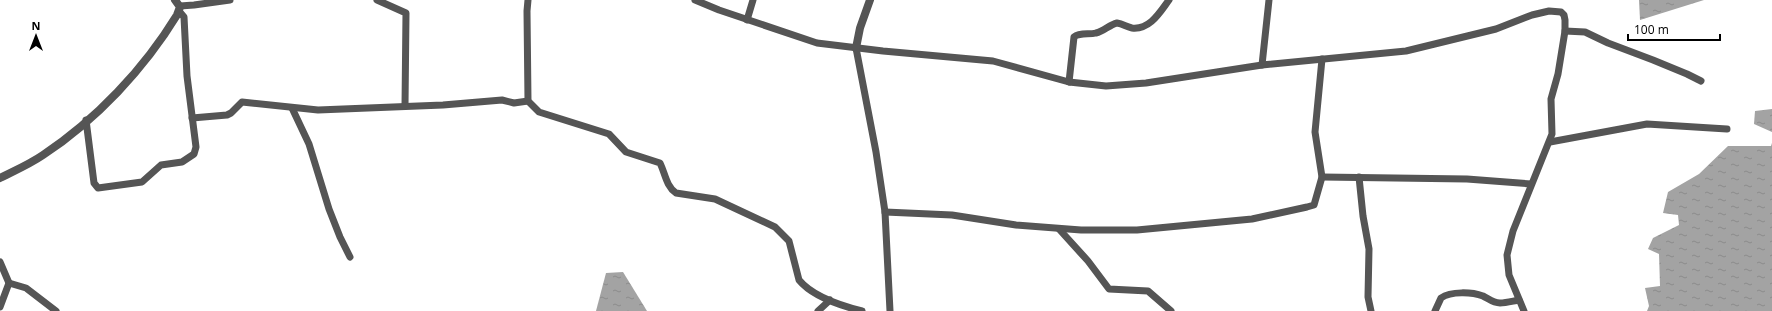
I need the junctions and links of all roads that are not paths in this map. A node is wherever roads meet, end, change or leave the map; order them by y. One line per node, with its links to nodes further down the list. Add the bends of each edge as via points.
1 (230, 0): 9 (street, via 194,6)
2 (377, 0): 18 (street, via 406,13)
3 (528, 0): 17 (street)
4 (695, 0): 10 (street)
5 (753, 0): 10 (street)
6 (870, 0): 12 (street)
7 (1170, 0): 16 (street, via 1147,26 1132,28 1117,23 1102,32 1074,36)
8 (1269, 0): 14 (street)
9 (178, 5): 20 (street, via 184,17); 21 (street, via 170,27 135,74)
10 (748, 20): 12 (street, via 817,43)
11 (1565, 31): 13 (street, via 1564,15 1549,11 1496,29 1417,49); 15 (street, via 1585,32); 23 (street, via 1551,99)
12 (856, 48): 16 (street, via 992,61); 28 (street)
13 (1322, 59): 14 (street); 24 (street, via 1315,132)
14 (1262, 65): 16 (street, via 1125,85 1106,86)
15 (1701, 81)
16 (1069, 82)
17 (528, 102): 18 (street, via 514,103 502,100); 33 (street, via 539,112 609,134 626,152 660,163 667,181 676,193 715,198 775,227 789,241 803,284)
18 (405, 106): 19 (street, via 349,110)
19 (292, 108): 20 (street, via 242,102 231,114); 30 (street, via 309,144 329,209)
20 (192, 118): 21 (street, via 196,147 194,154 188,159 161,165 142,182 101,188 94,183)
21 (86, 120): 26 (street, via 42,156)
22 (1727, 129): 23 (street, via 1647,124)
23 (1550, 142): 27 (street)
24 (1322, 177): 25 (street); 29 (street, via 1314,205 1252,219 1136,230)
25 (1359, 177): 27 (street, via 1467,179); 41 (street, via 1369,249)
26 (0, 178)
27 (1531, 184): 34 (street, via 1513,231 1507,255 1509,275)
28 (885, 212): 29 (street, via 952,215); 39 (street)
29 (1059, 229): 40 (street, via 1109,289 1148,291)
30 (350, 257)
31 (0, 262): 32 (street)
32 (9, 283): 35 (street); 36 (street, via 26,288)
33 (830, 300): 37 (street); 38 (street)
34 (1519, 300): 42 (street, via 1501,303 1475,294 1449,294 1441,298); 43 (street)
35 (0, 307)
36 (56, 311)
37 (818, 311)
38 (862, 311)
39 (890, 311)
40 (1171, 311)
41 (1370, 311)
42 (1435, 311)
43 (1524, 311)

